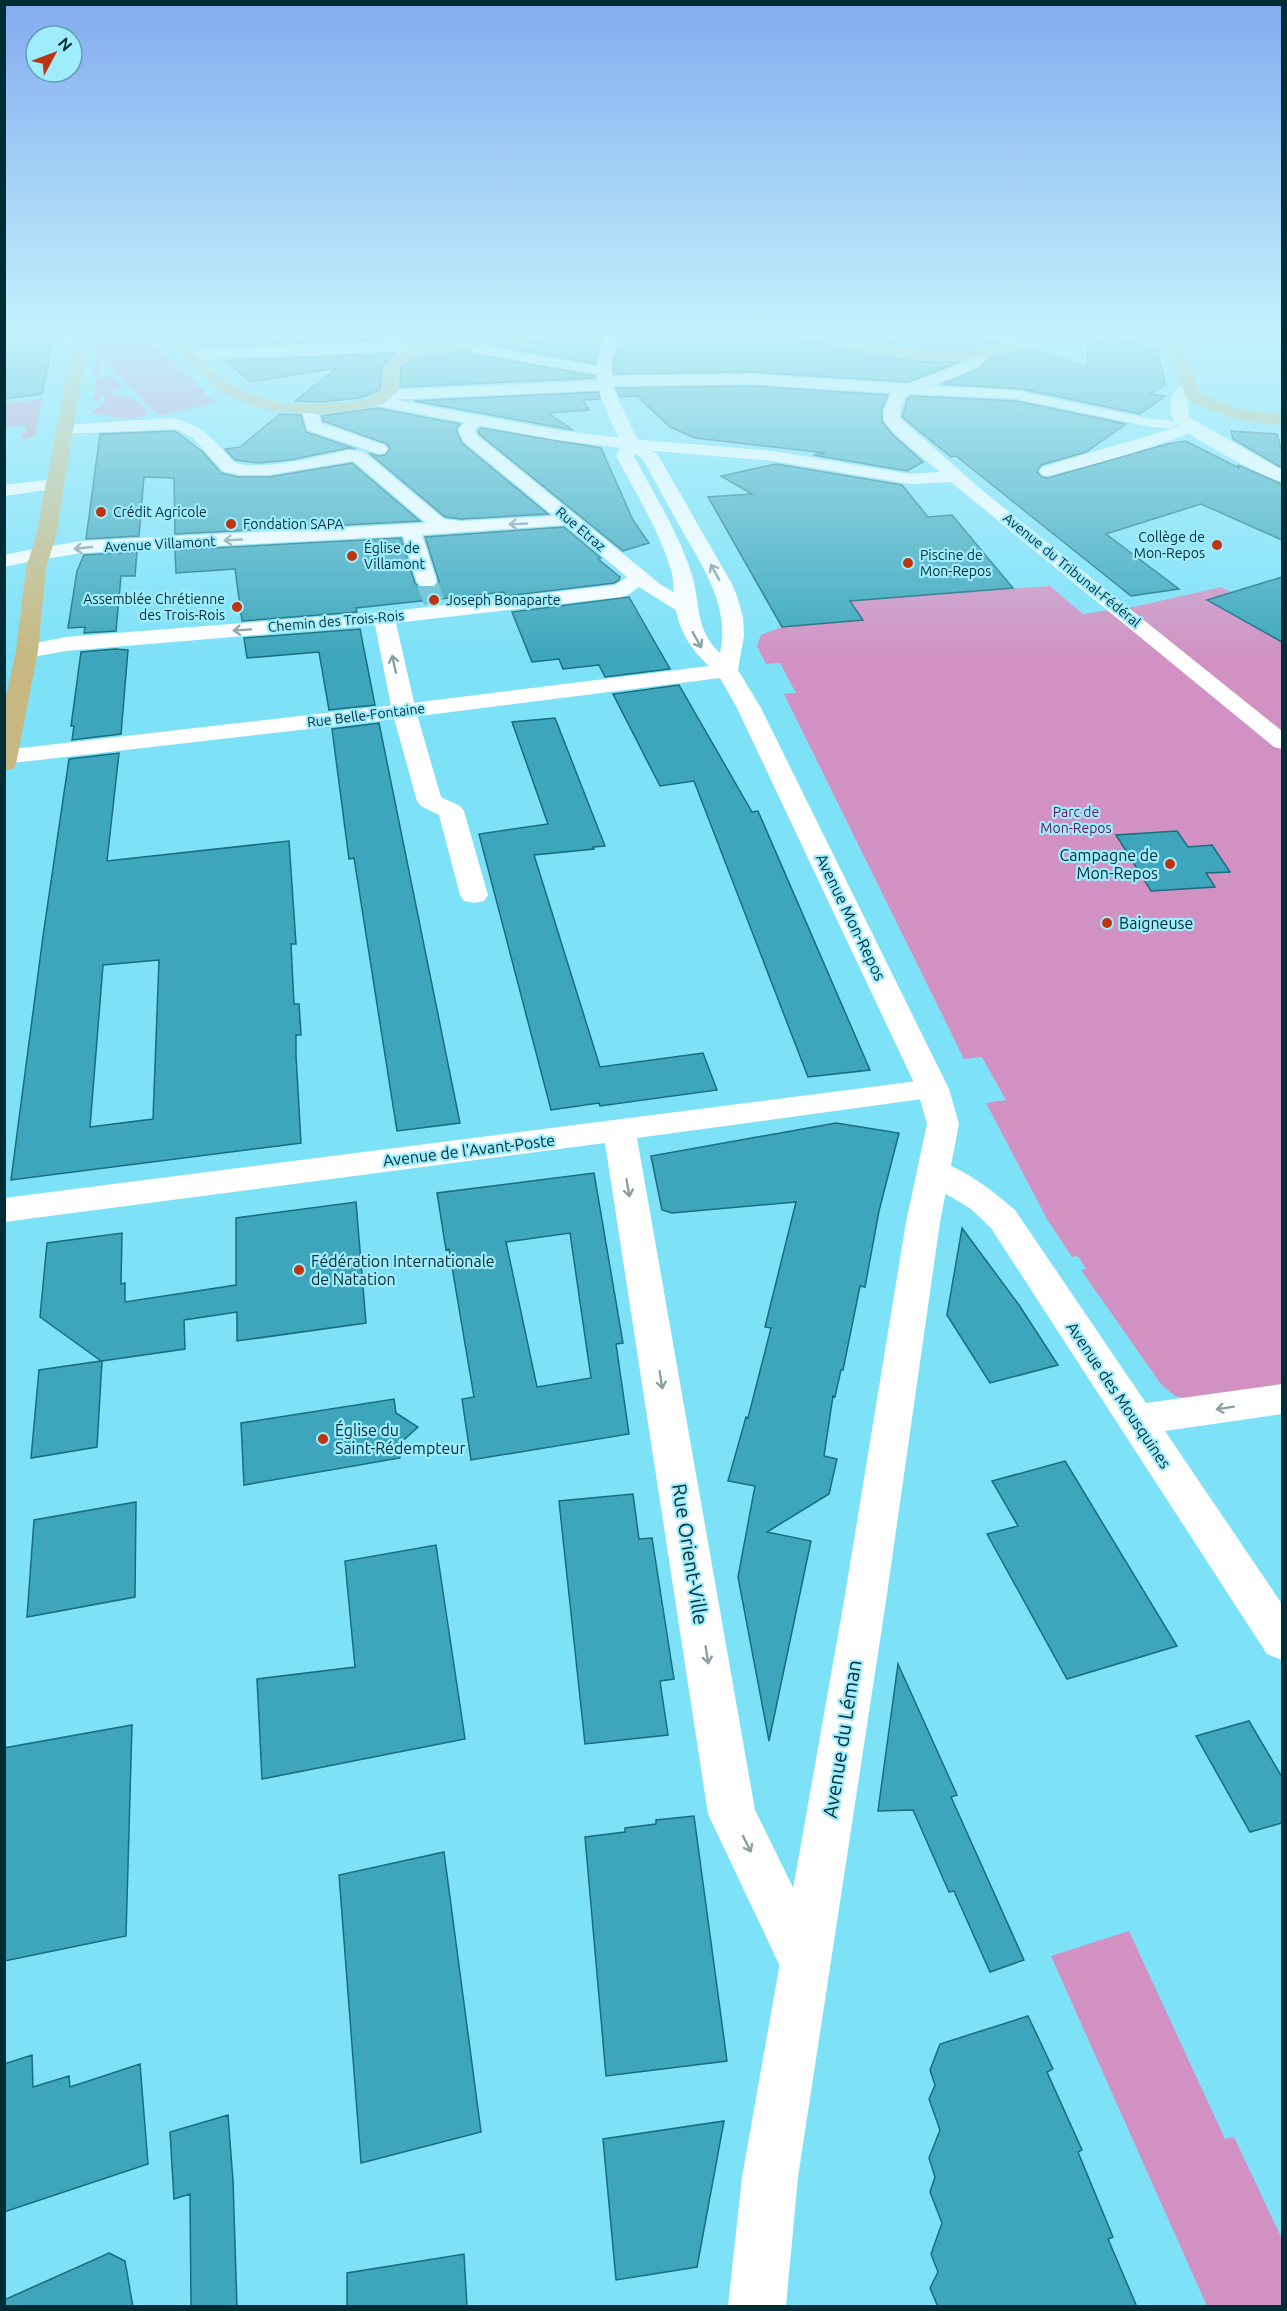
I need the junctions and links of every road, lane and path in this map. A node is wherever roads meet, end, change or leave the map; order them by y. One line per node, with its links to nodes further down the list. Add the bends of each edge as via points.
1 (63, 441): 15 (main road)
2 (205, 441): 19 (street, via 229,467 239,470 258,471 358,456 439,524)
3 (358, 441): 11 (street)
4 (474, 441): 18 (street, Rue Etraz)
5 (605, 441): 10 (street)
6 (630, 441): 10 (street)
7 (914, 441): 13 (street, Avenue du Tribunal-Fédéral)
8 (1150, 441): 12 (street)
9 (1216, 441): 14 (street)
10 (631, 444): 13 (street, via 773,456 910,479); 25 (street, Avenue Mon-Repos, via 625,456 668,539 682,574); 28 (street, one-way to 10, via 734,647 734,624 722,584 650,455)
11 (391, 458)
12 (1048, 471)
13 (955, 476): 30 (street, Avenue du Tribunal-Fédéral)
14 (1282, 477)
15 (55, 484): 16 (street); 21 (main road)
16 (4, 491)
17 (450, 506): 19 (street)
18 (568, 519): 19 (street, Avenue Villamont, one-way to 19); 23 (street, Rue Etraz)
19 (468, 526): 20 (street, Avenue Villamont)
20 (411, 531): 21 (street, Avenue Villamont, one-way to 21, via 82,547); 24 (street)
21 (39, 554): 22 (street, Avenue Villamont); 27 (main road)
22 (4, 561)
23 (640, 577): 25 (street, Rue Etraz); 26 (street, Chemin des Trois-Rois, via 621,591 436,607)
24 (428, 582)
25 (686, 608): 28 (street, Avenue Mon-Repos, one-way to 28, via 700,646)
26 (384, 618): 27 (street, Chemin des Trois-Rois, one-way to 27, via 66,644); 29 (street, one-way to 26)
27 (27, 651): 31 (main road)
28 (726, 670): 29 (street, Rue Belle-Fontaine); 33 (street, Avenue Mon-Repos, via 771,750)
29 (404, 711): 31 (street, Rue Belle-Fontaine); 32 (street, via 430,801 451,811)
30 (1282, 742)
31 (5, 759)
32 (474, 895)
33 (933, 1089): 34 (street, Avenue de l'Avant-Poste); 35 (street, Avenue Mon-Repos, via 943,1124)
34 (619, 1130): 36 (street, Avenue de l'Avant-Poste); 40 (street, Rue Orient-Ville, one-way to 40, via 732,1814)
35 (935, 1172): 38 (street, Avenue des Mousquines, via 1003,1218); 40 (street, Avenue du Léman, via 923,1222)
36 (4, 1210)
37 (1282, 1399): 38 (street, one-way to 38)
38 (1136, 1420): 39 (street, Avenue des Mousquines)
39 (1282, 1640)
40 (805, 1963): 41 (street, Avenue du Léman, via 770,2177)
41 (757, 2307)

